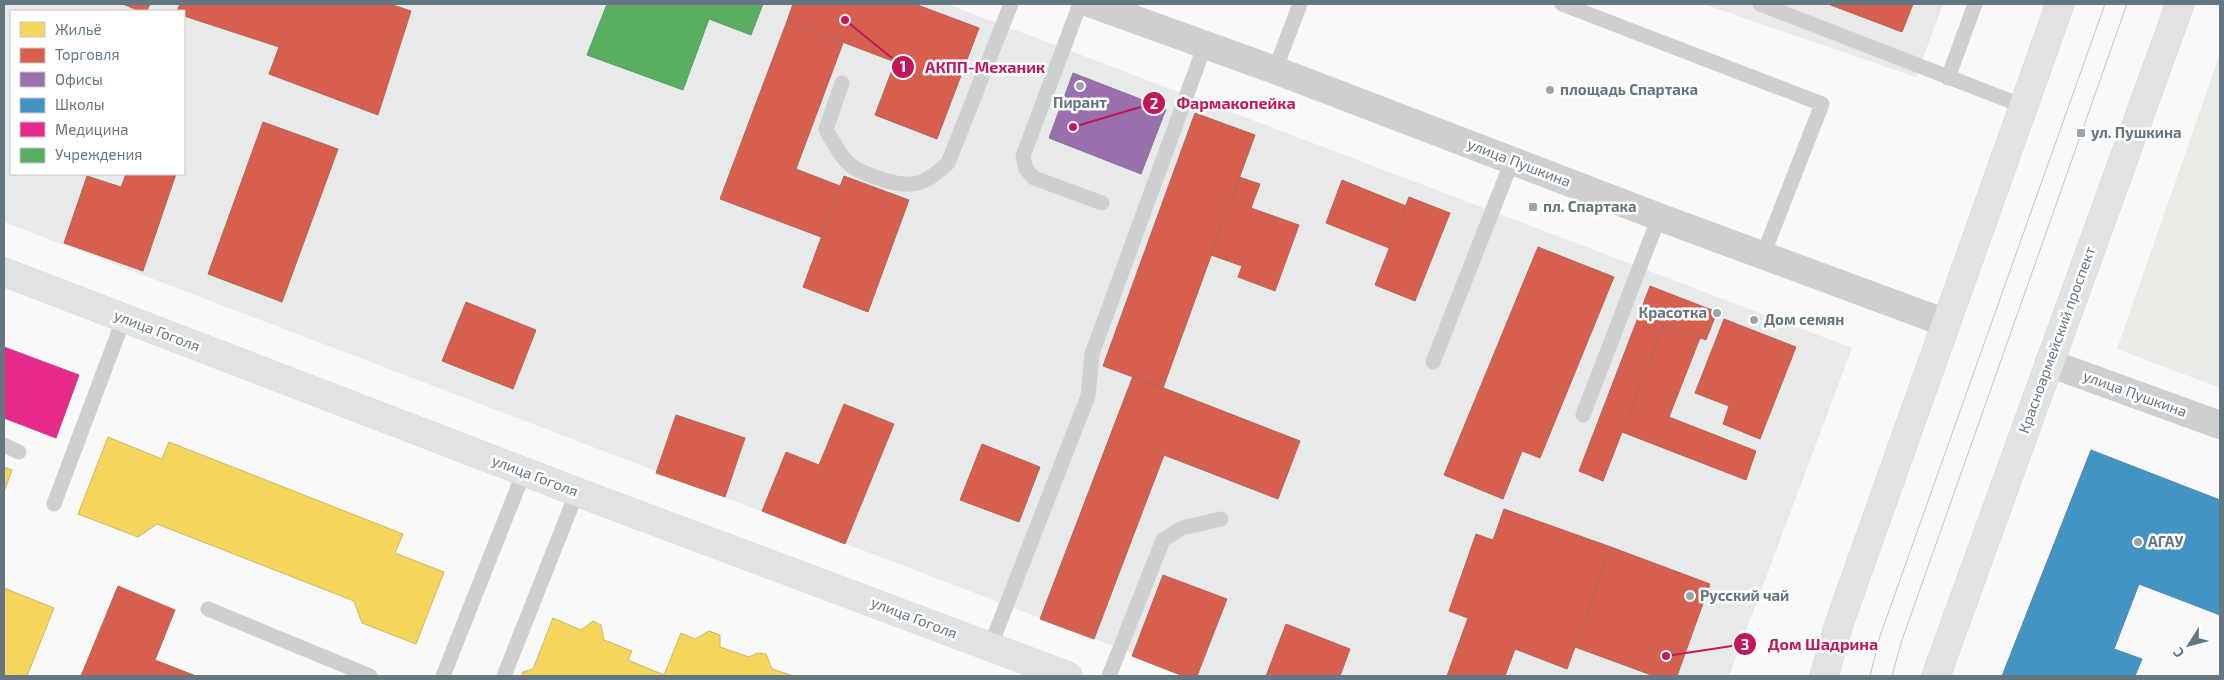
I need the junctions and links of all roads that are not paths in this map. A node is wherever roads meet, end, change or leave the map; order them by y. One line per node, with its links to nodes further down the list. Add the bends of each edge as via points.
1 (1010, 4): 13 (lane, via 948,163 934,176 912,184 887,181 853,166 836,148 826,129)
2 (1080, 4): 16 (lane, via 1023,156 1026,169 1034,178)
3 (1092, 4): 10 (street, улица Пушкина)
4 (1300, 4): 11 (lane)
5 (1562, 4): 18 (lane, via 1822,104)
6 (1760, 4): 12 (lane)
7 (1975, 4): 12 (lane)
8 (2060, 4): 14 (main road)
9 (2180, 4): 23 (main road, Красноармейский проспект)
10 (1205, 45): 11 (street, улица Пушкина); 33 (lane, via 1092,354 1088,396)
11 (1275, 70): 15 (street, улица Пушкина)
12 (1948, 78): 14 (lane)
13 (842, 83)
14 (2023, 106): 21 (main road)
15 (1512, 161): 17 (street, улица Пушкина); 22 (lane)
16 (1102, 203)
17 (1658, 217): 18 (street, улица Пушкина); 24 (lane)
18 (1763, 255): 21 (street, улица Пушкина)
19 (4, 272): 20 (main road, улица Гоголя)
20 (124, 318): 28 (main road, улица Гоголя); 30 (lane)
21 (1946, 323): 39 (main road, via 1840,621)
22 (1433, 362)
23 (2049, 363): 25 (street, улица Пушкина); 40 (main road, Красноармейский проспект)
24 (1583, 415)
25 (2220, 425)
26 (4, 446): 27 (lane)
27 (19, 452)
28 (524, 472): 29 (main road, улица Гоголя); 35 (lane)
29 (577, 492): 33 (main road, улица Гоголя); 36 (lane)
30 (54, 504)
31 (1221, 519): 38 (lane, via 1182,528 1163,540)
32 (208, 609): 34 (lane)
33 (990, 647): 37 (main road, улица Гоголя)
34 (370, 676)
35 (443, 676)
36 (504, 676)
37 (1068, 676)
38 (1108, 676)
39 (1824, 676)
40 (1936, 676)

